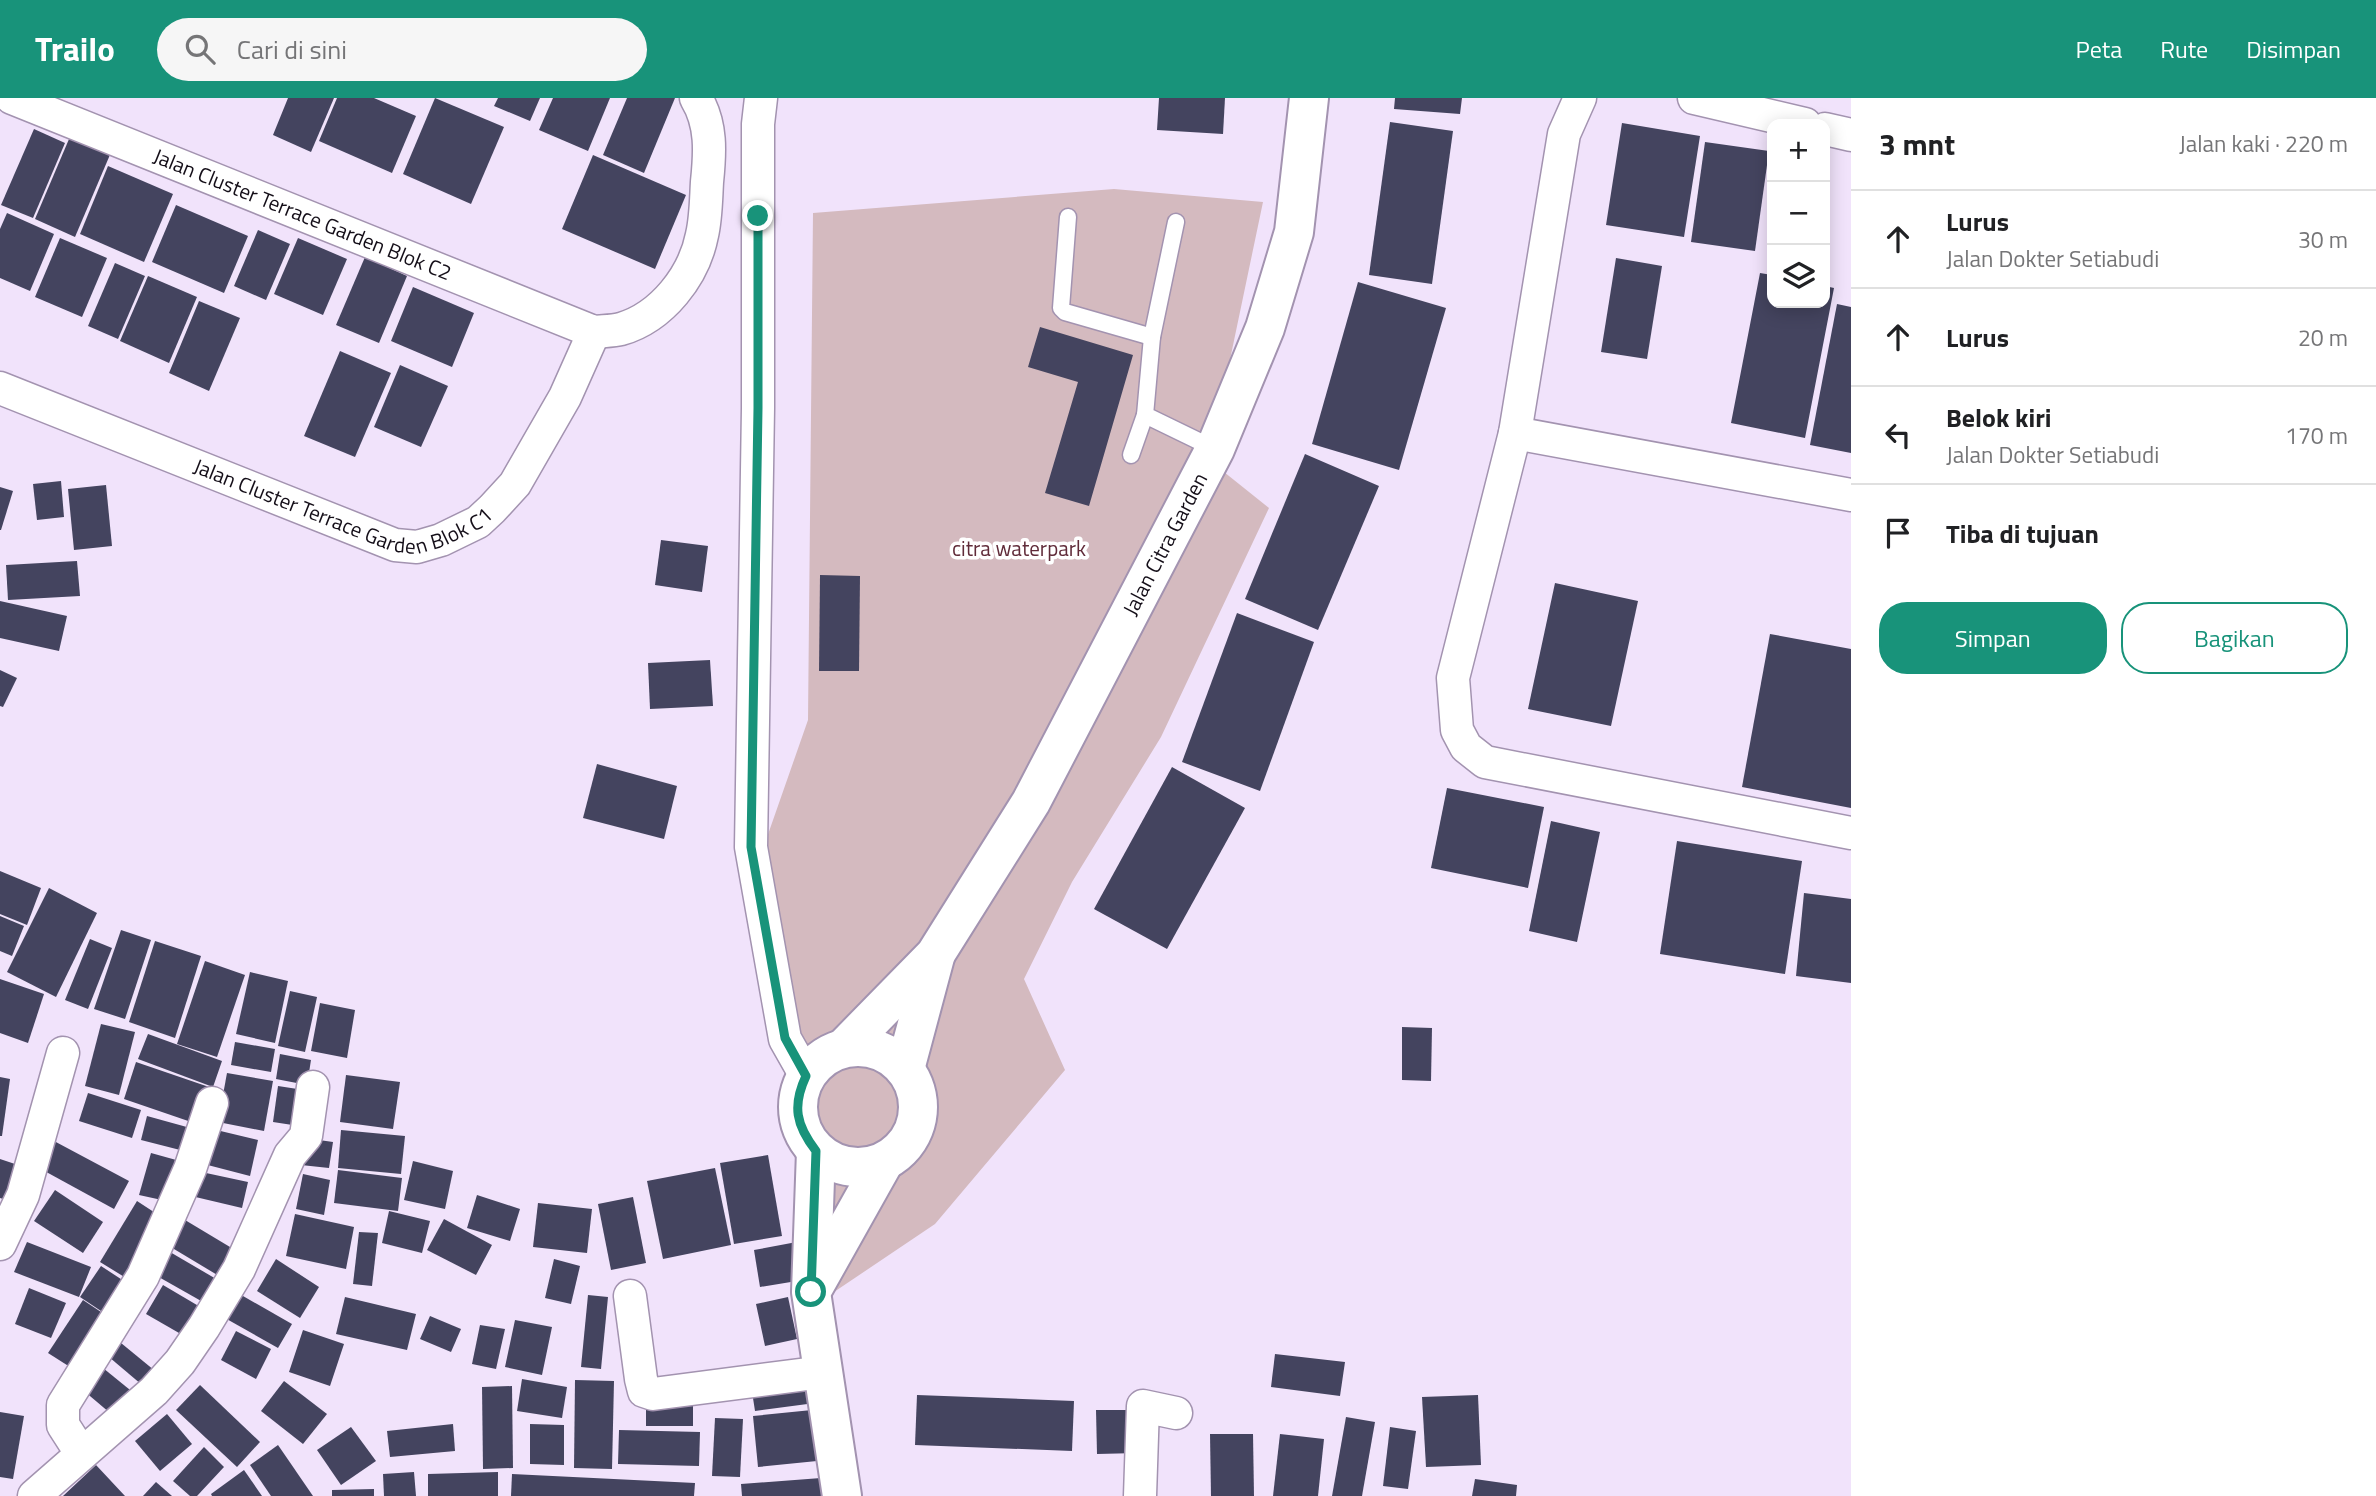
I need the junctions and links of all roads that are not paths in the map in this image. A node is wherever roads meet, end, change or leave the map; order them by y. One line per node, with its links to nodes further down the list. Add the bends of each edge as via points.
1 (12, 98): 12 (street, Jalan Cluster Terrace Garden Blok C2)
2 (696, 98): 12 (street, via 708,130 709,160 702,236 688,274 646,318 621,329)
3 (761, 98): 25 (street, via 751,847 785,1038)
4 (1309, 98): 17 (street, Jalan Citra Garden, via 1294,232 1265,328)
5 (1580, 98): 16 (street, via 1564,134)
6 (1694, 98): 7 (street)
7 (1784, 119)
8 (1830, 130): 9 (street)
9 (1851, 135)
10 (1068, 217): 13 (lane, via 1061,309)
11 (1176, 222): 13 (lane)
12 (594, 332): 14 (street, Jalan Cluster Terrace Garden Blok C1, via 565,397 515,484 478,522 417,547 395,545)
13 (1152, 337): 15 (lane)
14 (0, 388)
15 (1145, 415): 17 (lane); 18 (lane)
16 (1515, 433): 19 (street); 20 (street, via 1453,678 1457,730 1466,747 1485,762)
17 (1215, 449): 21 (street, Jalan Citra Garden, via 1031,802)
18 (1131, 454)
19 (1851, 495)
20 (1851, 833)
21 (936, 955): 22 (street, Jalan Citra Garden); 24 (street, Jalan Citra Garden)
22 (845, 1047): 24 (street, via 876,1049); 25 (street, via 816,1063)
23 (63, 1053): 30 (street, via 23,1195)
24 (905, 1069): 29 (street, via 918,1102 916,1121 910,1138)
25 (806, 1076): 28 (street, via 799,1091 798,1119)
26 (313, 1087): 35 (street, via 306,1136 290,1155 239,1269 204,1327 154,1391)
27 (212, 1103): 35 (street, via 190,1168 143,1276 62,1405 63,1426)
28 (816, 1151): 29 (street, via 849,1167); 31 (street)
29 (884, 1162): 31 (street)
30 (0, 1244)
31 (811, 1292): 33 (street)
32 (630, 1296): 33 (street, via 644,1391 653,1394)
33 (823, 1372): 37 (street)
34 (1176, 1413): 38 (street, via 1143,1406)
35 (81, 1453): 36 (street)
36 (34, 1496)
37 (842, 1496)
38 (1140, 1496)

